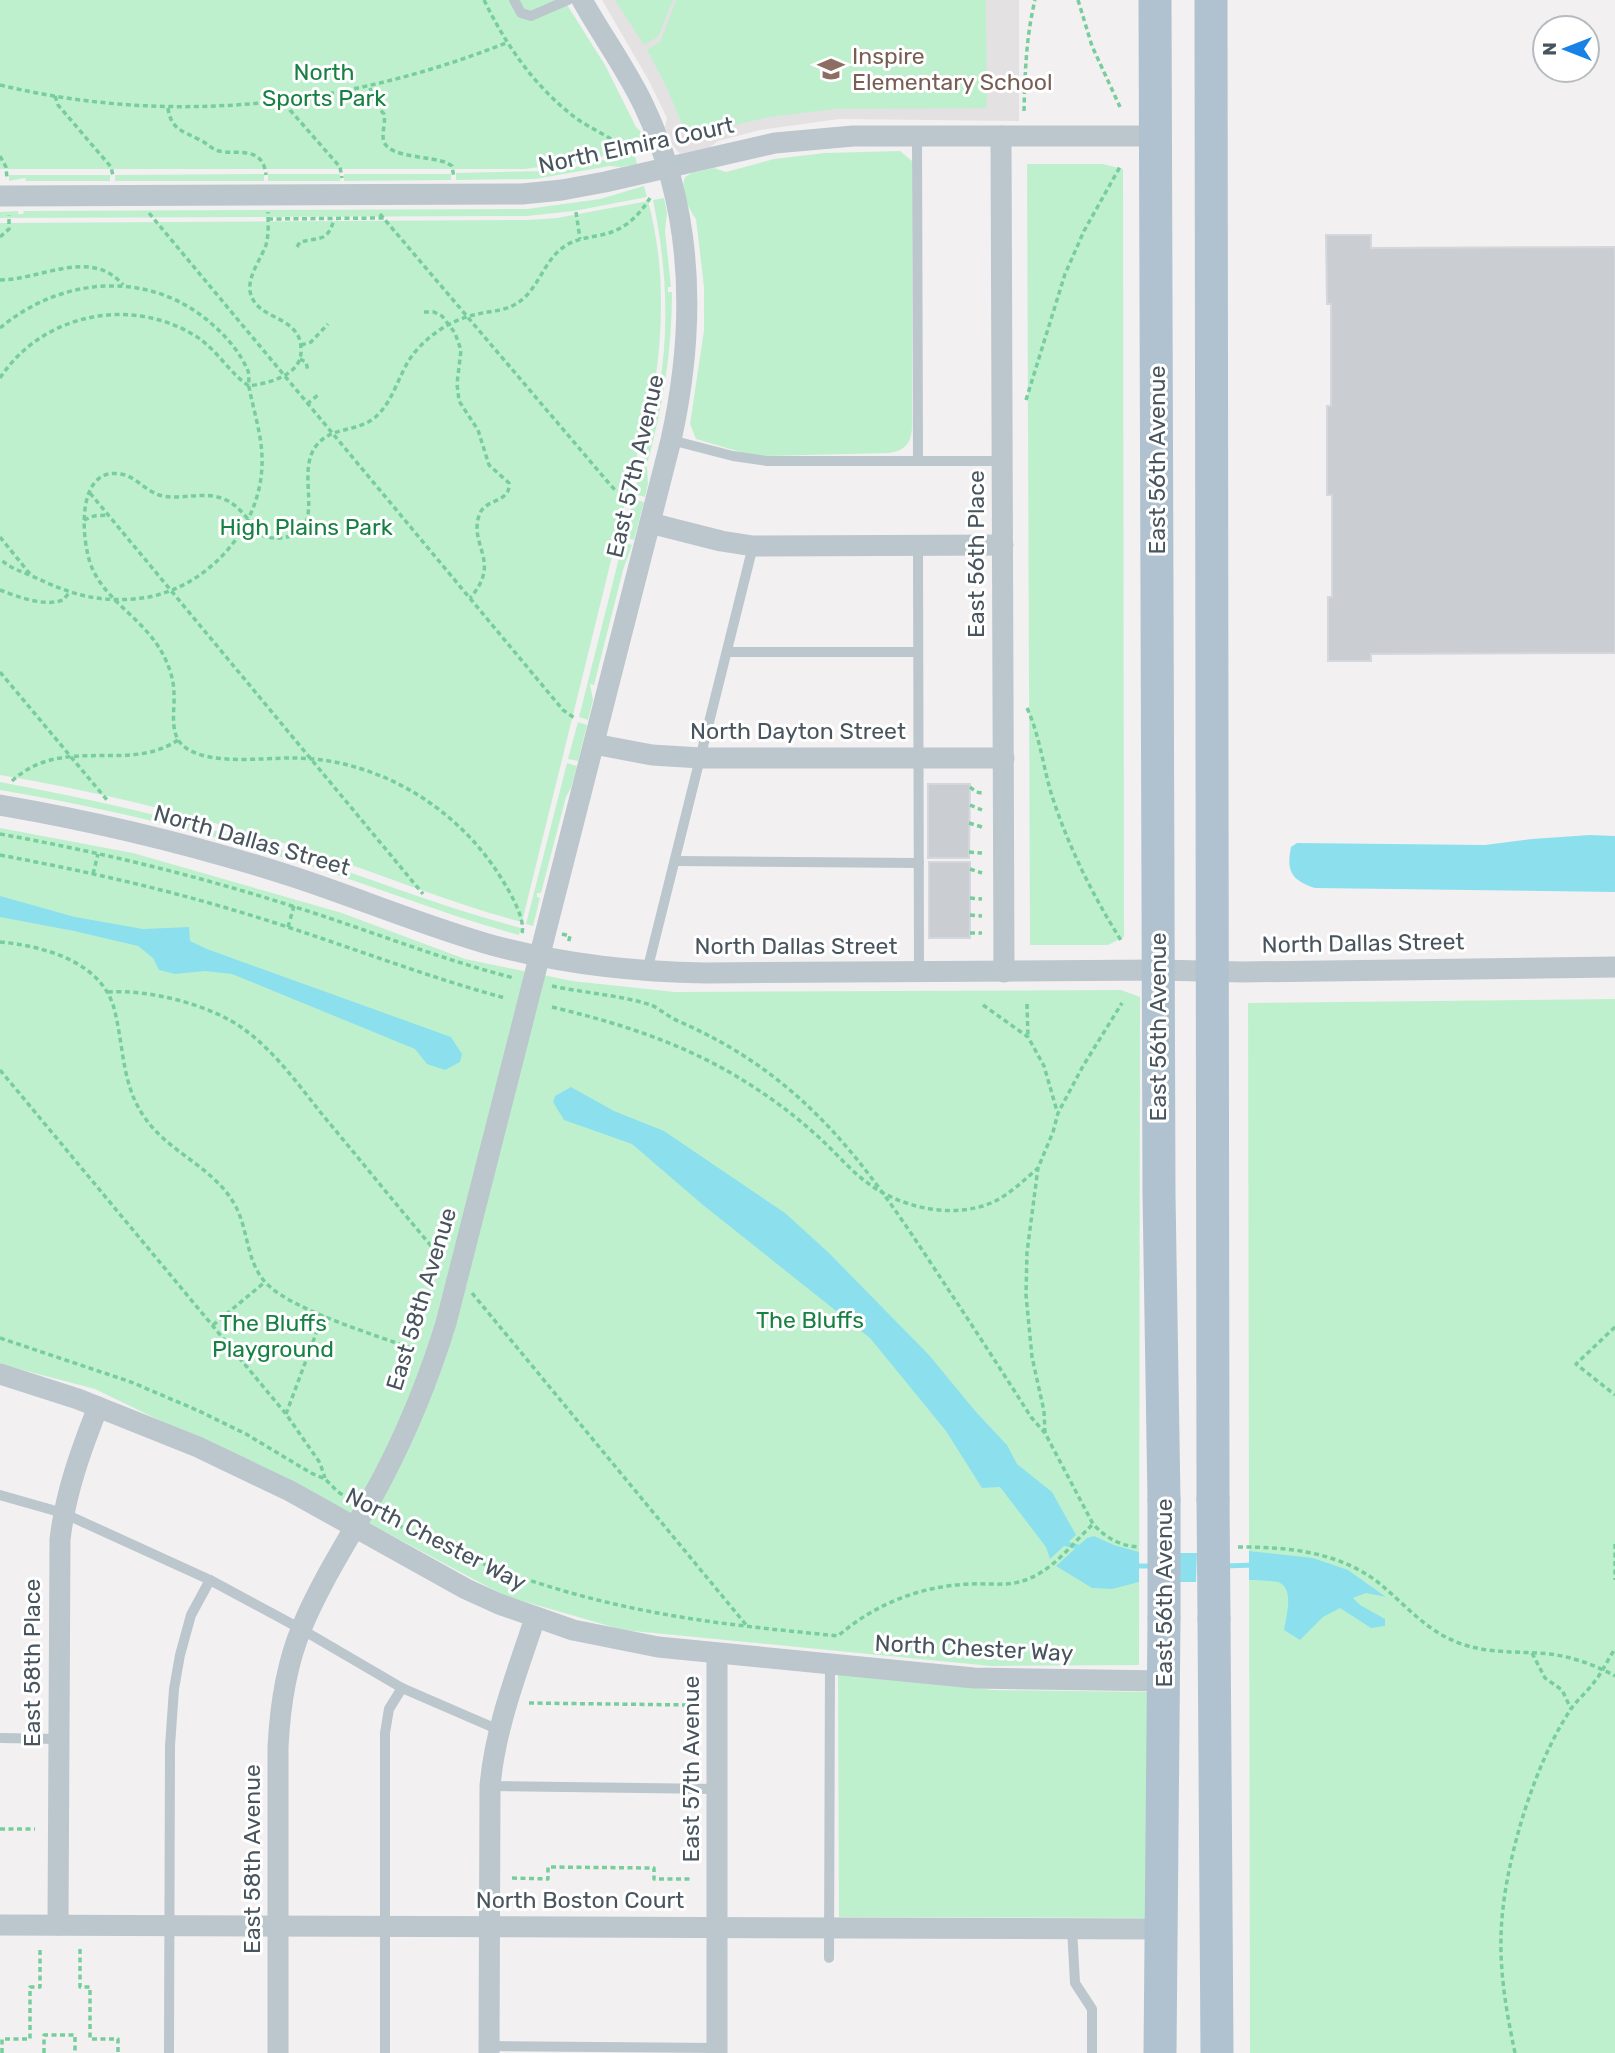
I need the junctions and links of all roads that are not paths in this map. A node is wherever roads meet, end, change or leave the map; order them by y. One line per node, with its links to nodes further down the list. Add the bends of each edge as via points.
1 (514, 0): 2 (lane, via 521,13 531,16)
2 (568, 0)
3 (582, 0): 9 (street, East 57th Avenue, via 635,87)
4 (1155, 0): 8 (main road, East 56th Avenue)
5 (1211, 0): 33 (main road)
6 (917, 135): 7 (street, North Elmira Court); 9 (street, North Elmira Court, via 800,139); 12 (lane)
7 (1001, 136): 8 (street, North Elmira Court); 13 (street, East 56th Place)
8 (1156, 136): 29 (main road, East 56th Avenue)
9 (667, 168): 10 (street, North Elmira Court, via 582,187 522,194); 11 (street, East 57th Avenue, via 682,232 688,301 685,365)
10 (5, 196)
11 (671, 440): 12 (lane, via 760,460); 14 (street, East 57th Avenue)
12 (918, 460): 13 (lane)
13 (1002, 461): 15 (street, East 56th Place)
14 (650, 523): 16 (street); 20 (street, East 57th Avenue)
15 (1003, 545): 17 (street); 23 (street, East 56th Place)
16 (753, 546): 17 (street); 18 (lane)
17 (918, 546): 19 (lane)
18 (729, 652): 19 (lane); 21 (lane)
19 (918, 652): 22 (lane)
20 (594, 744): 21 (street, North Dayton Street); 27 (street, East 57th Avenue)
21 (701, 758): 22 (street, North Dayton Street); 25 (lane)
22 (918, 758): 23 (street, North Dayton Street); 26 (lane)
23 (1004, 758): 32 (street, East 56th Place)
24 (0, 805): 27 (street, North Dallas Street, via 207,851 470,938)
25 (677, 861): 26 (lane); 30 (lane)
26 (919, 863): 31 (lane)
27 (540, 956): 30 (street, North Dallas Street); 38 (street, East 58th Avenue, via 436,1354 401,1440)
28 (1615, 967): 33 (street, North Dallas Street)
29 (1158, 970): 32 (street, North Dallas Street); 33 (street, North Dallas Street); 44 (main road, East 56th Avenue, bridge)
30 (648, 971): 31 (street, North Dallas Street)
31 (919, 972): 32 (street, North Dallas Street)
32 (1004, 972)
33 (1213, 972): 69 (main road, bridge)
34 (0, 1374): 35 (street, North Chester Way)
35 (98, 1407): 37 (street, East 58th Place); 38 (street, North Chester Way, via 273,1482)
36 (0, 1495): 37 (lane)
37 (63, 1513): 39 (lane); 48 (street, East 58th Place)
38 (355, 1528): 40 (street, North Chester Way, via 466,1589); 41 (street, East 58th Avenue)
39 (210, 1580): 41 (lane); 53 (lane, via 191,1615 174,1689)
40 (536, 1618): 42 (street, North Chester Way, via 616,1640); 46 (street)
41 (301, 1629): 45 (lane); 54 (street, East 58th Avenue, via 287,1674 279,1728)
42 (717, 1654): 43 (street, North Chester Way); 50 (street, East 57th Avenue)
43 (830, 1664): 44 (street, North Chester Way, via 982,1679); 58 (lane)
44 (1164, 1681): 60 (main road, East 56th Avenue)
45 (402, 1688): 46 (lane); 57 (lane, via 389,1709 385,1733)
46 (499, 1730): 49 (street)
47 (0, 1738): 48 (lane)
48 (58, 1739): 52 (street, East 58th Place)
49 (490, 1786): 50 (lane); 55 (street)
50 (717, 1789): 56 (street, East 57th Avenue)
51 (0, 1925): 52 (street, North Boston Court)
52 (58, 1925): 53 (street, North Boston Court)
53 (169, 1926): 54 (street, North Boston Court); 64 (lane)
54 (278, 1926): 57 (street, North Boston Court); 65 (street, East 58th Avenue)
55 (490, 1926): 56 (street, North Boston Court); 57 (street, North Boston Court); 62 (street)
56 (717, 1926): 58 (street, North Boston Court); 63 (street, East 57th Avenue)
57 (384, 1927): 66 (lane)
58 (830, 1927): 59 (street, North Boston Court); 61 (lane)
59 (1072, 1928): 60 (street, North Boston Court); 67 (lane, via 1075,1983 1092,2009)
60 (1161, 1929): 68 (main road, East 56th Avenue)
61 (829, 1958)
62 (489, 2050): 63 (lane)
63 (717, 2050)
64 (169, 2053)
65 (278, 2053)
66 (385, 2053)
67 (1092, 2053)
68 (1160, 2053)
69 (1217, 2053)

